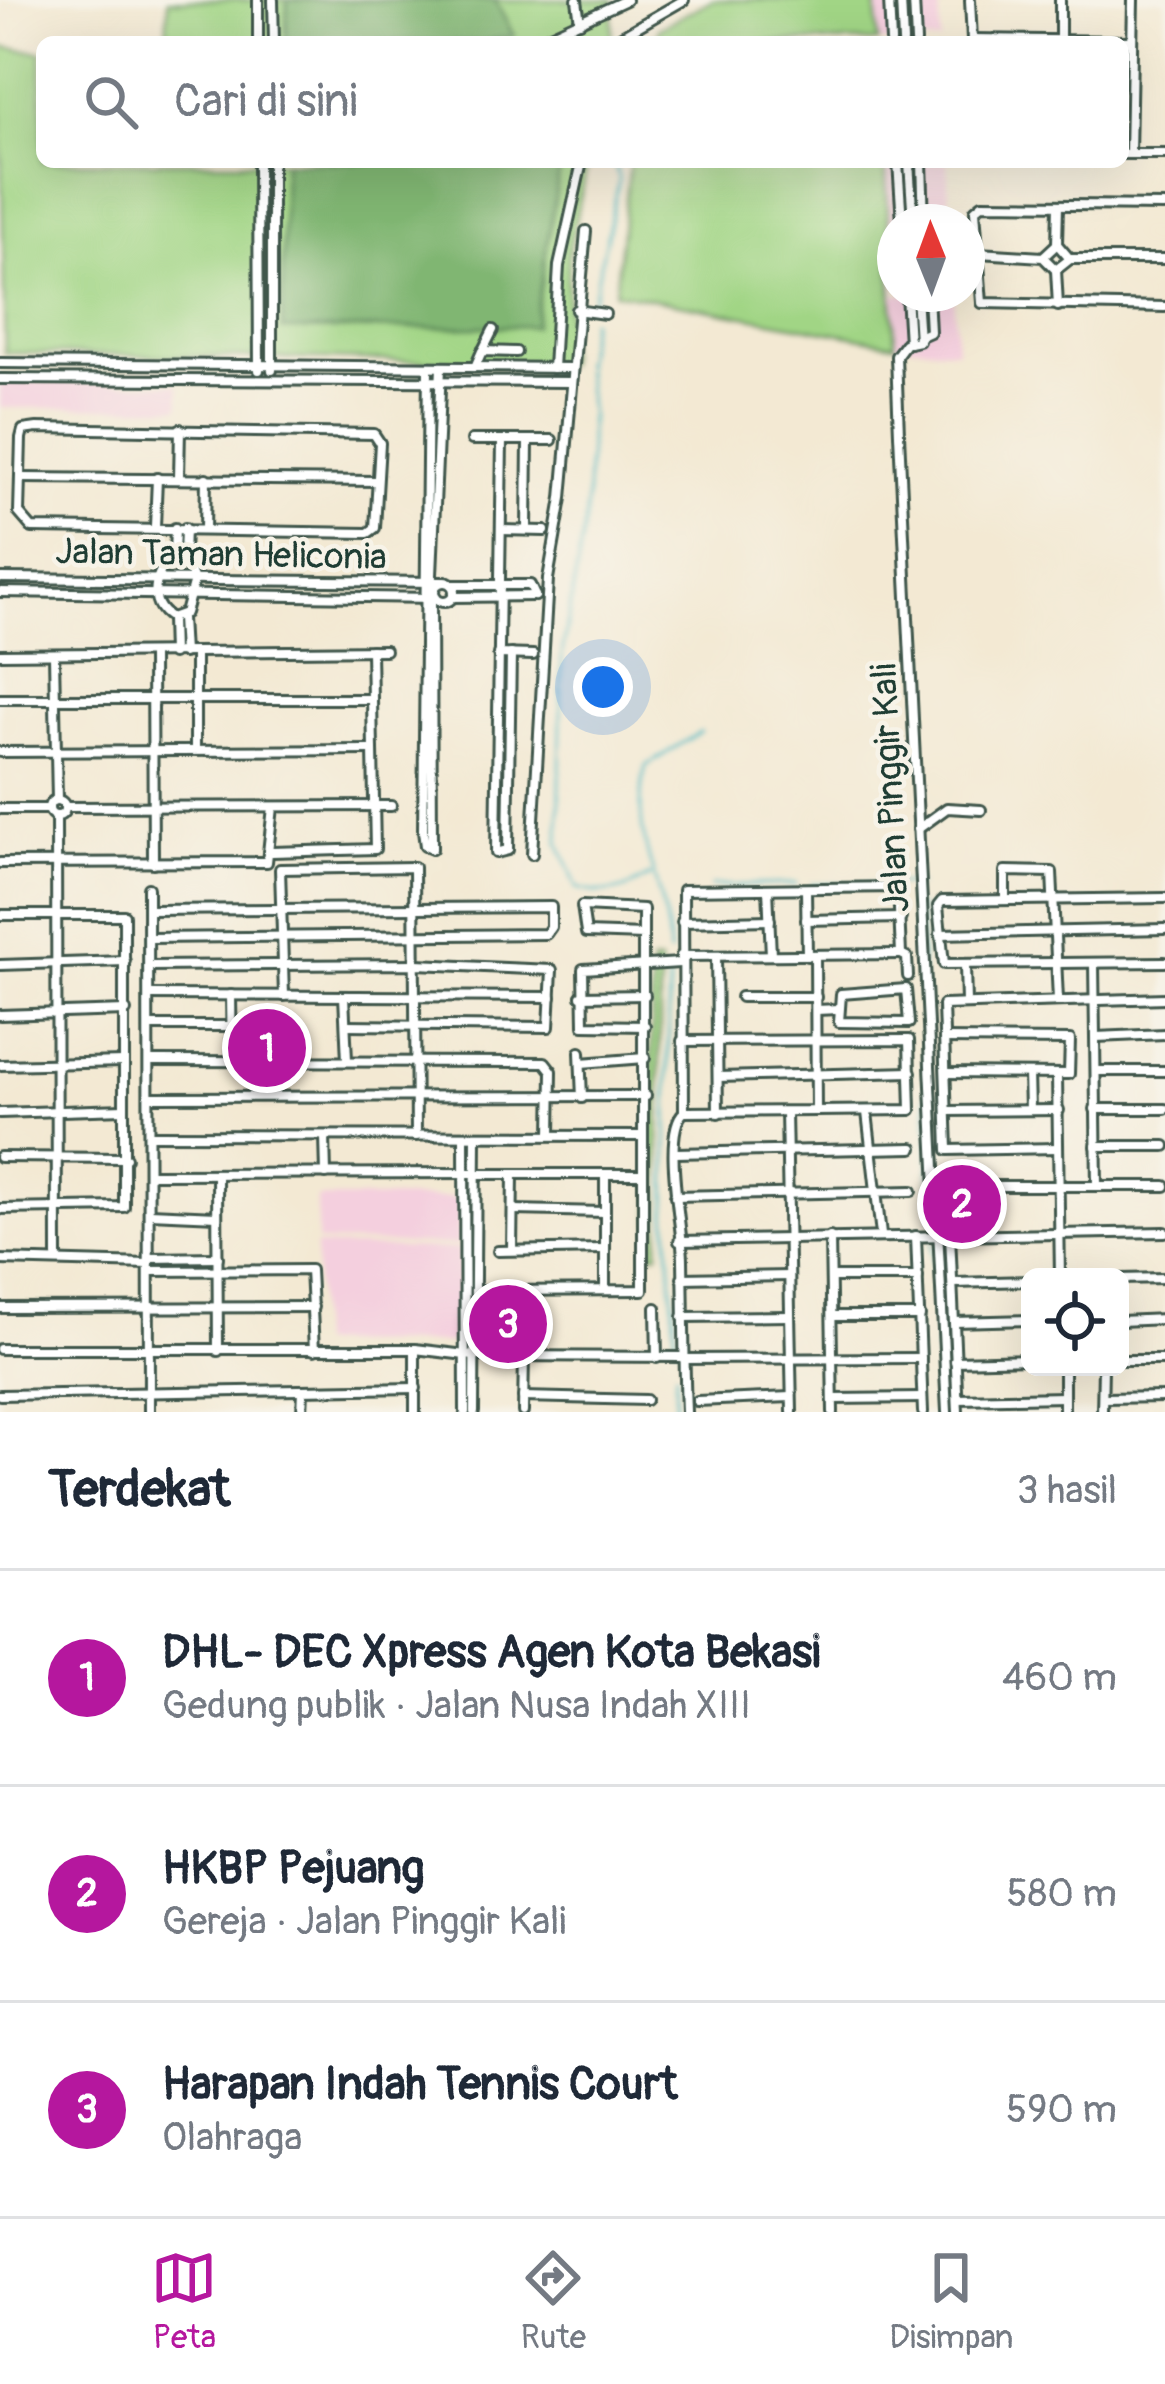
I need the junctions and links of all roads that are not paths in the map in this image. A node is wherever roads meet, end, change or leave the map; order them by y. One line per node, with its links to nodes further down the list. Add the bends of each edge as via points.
1 (257, 0): 13 (street)
2 (273, 0): 14 (street)
3 (577, 0): 12 (street)
4 (685, 0): 16 (street)
5 (914, 0): 19 (street)
6 (970, 0): 20 (street)
7 (1060, 0): 21 (street)
8 (1133, 0): 22 (street)
9 (621, 2): 12 (street)
10 (889, 3): 11 (street); 17 (street)
11 (901, 3): 18 (street)
12 (580, 22): 15 (street)
13 (258, 36)
14 (274, 36)
15 (548, 36)
16 (624, 36)
17 (892, 36)
18 (903, 36)
19 (916, 36)
20 (972, 36)
21 (1060, 36)
22 (1132, 41): 23 (street)
23 (1129, 75)
24 (1129, 154): 25 (street)
25 (1165, 154)
26 (257, 168): 59 (street)
27 (272, 168): 60 (street)
28 (581, 168): 64 (street, via 558,272)
29 (898, 168): 32 (street)
30 (909, 168): 33 (street)
31 (922, 168): 34 (street)
32 (901, 204)
33 (912, 204)
34 (923, 204)
35 (1058, 205): 36 (street); 37 (street); 39 (street)
36 (985, 206)
37 (1164, 206)
38 (586, 231): 48 (street)
39 (1057, 244): 41 (street); 42 (street)
40 (985, 253): 41 (street)
41 (1043, 257): 44 (street)
42 (1070, 259): 43 (street); 44 (street)
43 (1165, 259)
44 (1056, 270): 46 (street)
45 (985, 303): 46 (street)
46 (1058, 306): 47 (street)
47 (1165, 307)
48 (576, 310): 49 (street); 65 (street)
49 (596, 312)
50 (907, 312): 54 (street, via 909,343)
51 (917, 312): 54 (street)
52 (929, 312): 54 (street, via 930,332)
53 (494, 331): 56 (street)
54 (919, 337)
55 (905, 344): 132 (street, Jalan Pinggir Kali, via 896,356)
56 (482, 351): 57 (street); 63 (street)
57 (515, 352)
58 (0, 364): 59 (street)
59 (259, 367): 60 (street); 70 (street)
60 (272, 367): 61 (street); 67 (street)
61 (428, 367): 62 (street); 68 (street)
62 (441, 367): 63 (street); 69 (street)
63 (475, 367): 64 (street)
64 (554, 368): 65 (street)
65 (570, 368): 71 (street)
66 (0, 379): 70 (street)
67 (272, 381): 68 (street); 70 (street)
68 (428, 381): 69 (street); 92 (street)
69 (440, 381): 71 (street); 92 (street)
70 (259, 382)
71 (570, 382): 134 (street, via 548,579)
72 (180, 429): 77 (street, via 25,429); 79 (street); 81 (street, via 369,432 380,440)
73 (472, 440): 75 (street)
74 (552, 440): 76 (street)
75 (502, 441): 76 (street); 85 (street)
76 (528, 441): 86 (street)
77 (20, 478): 78 (street); 82 (street, via 24,525)
78 (157, 478): 79 (street); 82 (street)
79 (179, 478): 80 (street)
80 (206, 478): 81 (street); 84 (street)
81 (377, 482): 84 (street, via 368,533)
82 (155, 527): 83 (street)
83 (180, 528): 84 (street); 88 (street)
84 (205, 529)
85 (501, 530): 86 (street); 94 (street)
86 (527, 530): 87 (street)
87 (545, 532)
88 (179, 555): 90 (street); 91 (street)
89 (0, 578): 90 (street, Jalan Taman Heliconia)
90 (157, 579): 91 (street, Jalan Taman Heliconia); 96 (street)
91 (194, 580): 92 (street, Jalan Taman Heliconia); 97 (street)
92 (437, 583): 93 (street, Jalan Taman Heliconia); 98 (street); 100 (street); 100 (street)
93 (476, 585): 94 (street, Jalan Taman Heliconia); 99 (street)
94 (498, 585): 101 (street); 101 (street, via 530,585 535,593)
95 (0, 592): 96 (street, Jalan Taman Heliconia)
96 (155, 593): 97 (street, Jalan Taman Heliconia); 102 (street, via 161,611)
97 (193, 595): 100 (street, Jalan Taman Heliconia); 102 (street)
98 (453, 597): 99 (street, Jalan Taman Heliconia); 100 (street, Jalan Taman Heliconia)
99 (476, 597): 101 (street, Jalan Taman Heliconia)
100 (430, 598): 100 (street, via 432,849 423,831)
101 (498, 598): 110 (street)
102 (176, 618): 105 (street); 106 (street)
103 (371, 650): 104 (street); 107 (street); 116 (street)
104 (385, 650)
105 (172, 653): 106 (street); 109 (street)
106 (183, 653): 107 (street)
107 (195, 653): 118 (street)
108 (0, 654): 112 (street)
109 (152, 654): 112 (street); 117 (street)
110 (498, 654): 111 (street); 111 (street, via 496,854 508,850)
111 (511, 654): 113 (street)
112 (54, 655): 115 (street)
113 (533, 655)
114 (0, 699): 115 (street)
115 (55, 699): 117 (street); 121 (street)
116 (372, 699): 118 (street); 120 (street)
117 (152, 700): 118 (street); 122 (street)
118 (195, 700): 119 (street)
119 (195, 750): 120 (street); 122 (street)
120 (373, 750): 125 (street)
121 (56, 751): 122 (street); 123 (street); 124 (street)
122 (153, 751): 127 (street)
123 (0, 752)
124 (61, 803): 127 (street); 131 (street)
125 (374, 806): 126 (street); 128 (street); 133 (street, via 374,851)
126 (391, 806)
127 (152, 807): 128 (street); 137 (street)
128 (273, 807): 133 (street)
129 (0, 809): 131 (street)
130 (981, 810): 132 (street, via 947,808)
131 (52, 812): 136 (street)
132 (918, 829): 281 (street, Jalan Pinggir Kali)
133 (272, 852): 137 (street, via 264,863)
134 (532, 854)
135 (0, 863): 136 (street)
136 (56, 863): 137 (street); 147 (street)
137 (152, 863)
138 (148, 888): 146 (street)
139 (769, 889): 140 (street); 150 (street); 152 (street, via 683,890)
140 (806, 889): 149 (street, via 898,887); 151 (street)
141 (1165, 898): 143 (street)
142 (1005, 899): 143 (street); 143 (street, via 1007,870 1052,872); 156 (street, via 940,902)
143 (1055, 900): 154 (street)
144 (417, 906): 145 (street); 145 (street, via 413,866 303,866 280,869); 157 (street); 157 (street, via 551,907 549,933)
145 (282, 908): 146 (street); 158 (street)
146 (150, 910): 159 (street)
147 (56, 912): 148 (street); 164 (street, via 124,915); 169 (street)
148 (0, 915)
149 (901, 918): 151 (street); 160 (street)
150 (770, 920): 152 (street); 161 (street)
151 (806, 920): 163 (street)
152 (682, 922): 165 (street)
153 (1165, 929): 154 (street)
154 (1056, 932): 156 (street); 171 (street)
155 (643, 934): 155 (street, via 641,906 582,906 584,932); 167 (street)
156 (940, 934): 174 (street, via 942,962)
157 (417, 935): 158 (street); 170 (street)
158 (284, 936): 159 (street); 173 (street)
159 (150, 938): 175 (street)
160 (901, 954): 163 (street); 176 (street)
161 (771, 955): 162 (street); 163 (street)
162 (716, 956): 165 (street); 204 (street)
163 (811, 956): 186 (street)
164 (125, 961): 169 (street); 193 (street)
165 (678, 961): 167 (street); 206 (street)
166 (1165, 962): 168 (street)
167 (650, 963): 179 (street); 182 (street, via 582,972)
168 (1094, 963): 171 (street); 188 (street)
169 (56, 964): 172 (street); 194 (street)
170 (418, 964): 173 (street); 183 (street); 184 (street, via 547,966)
171 (1057, 964): 174 (street); 189 (street)
172 (0, 965)
173 (284, 965): 175 (street); 180 (street)
174 (965, 965): 190 (street)
175 (150, 966): 177 (street)
176 (908, 976)
177 (149, 995): 178 (street); 198 (street)
178 (231, 995): 180 (street); 199 (street)
179 (645, 995): 182 (street); 200 (street)
180 (284, 996): 181 (street)
181 (344, 996): 183 (street); 196 (street)
182 (581, 996): 200 (street, via 583,1024)
183 (418, 997): 184 (street); 197 (street)
184 (551, 997): 197 (street, via 545,1028)
185 (741, 997): 186 (street)
186 (816, 997): 192 (street)
187 (1165, 998): 188 (street)
188 (1095, 999): 189 (street); 202 (street)
189 (1058, 1000): 190 (street)
190 (966, 1003): 205 (street, via 943,1007)
191 (839, 1009): 191 (street, via 840,1023 910,1019 907,989 841,994); 192 (street)
192 (815, 1010): 203 (street)
193 (126, 1011): 194 (street); 212 (street)
194 (56, 1014): 195 (street); 213 (street)
195 (0, 1016)
196 (346, 1025): 197 (street); 209 (street)
197 (418, 1025): 210 (street)
198 (150, 1026): 199 (street); 211 (street)
199 (232, 1026): 208 (street)
200 (645, 1026): 207 (street)
201 (1165, 1034): 202 (street)
202 (1096, 1037): 215 (street)
203 (816, 1038): 204 (street); 217 (street, via 907,1038); 219 (street)
204 (717, 1039): 206 (street); 222 (street)
205 (944, 1039): 218 (street); 221 (street, via 1069,1038 1070,1073)
206 (682, 1041): 235 (street)
207 (645, 1058): 224 (street); 227 (street, via 580,1058)
208 (232, 1060): 209 (street); 211 (street)
209 (347, 1060): 210 (street)
210 (418, 1060): 225 (street); 226 (street, via 545,1062)
211 (150, 1061): 223 (street)
212 (125, 1062): 213 (street); 228 (street)
213 (57, 1064): 214 (street); 239 (street)
214 (0, 1065)
215 (1096, 1071): 216 (street); 229 (street)
216 (1165, 1071)
217 (911, 1072): 219 (street); 237 (street, via 910,1110)
218 (946, 1073): 220 (street); 232 (street)
219 (817, 1074): 222 (street); 231 (street)
220 (1029, 1074): 221 (street); 233 (street)
221 (1058, 1075): 234 (street)
222 (718, 1077): 240 (street)
223 (151, 1096): 225 (street); 242 (street)
224 (646, 1096): 227 (street); 246 (street)
225 (417, 1097): 226 (street); 244 (street)
226 (551, 1098): 227 (street); 241 (street)
227 (582, 1098)
228 (124, 1109): 239 (street); 256 (street)
229 (1095, 1109): 230 (street); 248 (street)
230 (1165, 1109)
231 (816, 1111): 236 (street); 237 (street)
232 (947, 1111): 233 (street); 251 (street, via 948,1150)
233 (1030, 1111): 234 (street)
234 (1059, 1111): 251 (street)
235 (684, 1112): 240 (street); 254 (street, via 677,1116)
236 (786, 1112): 240 (street); 253 (street)
237 (867, 1112): 252 (street)
238 (0, 1113): 239 (street)
239 (56, 1113): 257 (street)
240 (718, 1113)
241 (551, 1135): 246 (street); 247 (street)
242 (152, 1136): 243 (street); 259 (street)
243 (325, 1136): 244 (street); 260 (street)
244 (416, 1136): 245 (street)
245 (464, 1136): 247 (street); 258 (street)
246 (644, 1136): 263 (street)
247 (476, 1137): 258 (street)
248 (1096, 1146): 249 (street); 267 (street)
249 (1165, 1146)
250 (913, 1148): 252 (street)
251 (1058, 1148): 266 (street)
252 (868, 1150): 253 (street); 270 (street)
253 (786, 1151): 254 (street); 271 (street)
254 (676, 1153): 272 (street)
255 (0, 1157): 257 (street)
256 (126, 1158): 257 (street); 275 (street, via 125,1205)
257 (57, 1160): 275 (street)
258 (473, 1173): 260 (street); 261 (street); 305 (street); 324 (street)
259 (151, 1174): 264 (street); 277 (street)
260 (326, 1174): 264 (street)
261 (513, 1174): 262 (street); 274 (street)
262 (604, 1174): 263 (street); 276 (street)
263 (643, 1174): 304 (street, via 643,1290)
264 (217, 1175): 278 (street)
265 (973, 1186): 266 (street)
266 (1059, 1186): 267 (street); 280 (street)
267 (1097, 1186): 268 (street)
268 (1165, 1186)
269 (912, 1191): 270 (street)
270 (877, 1193): 271 (street); 283 (street)
271 (787, 1194): 272 (street); 285 (street)
272 (676, 1196): 286 (street)
273 (0, 1209): 275 (street)
274 (514, 1210): 276 (street); 288 (street)
275 (57, 1211): 290 (street)
276 (604, 1212): 287 (street)
277 (149, 1214): 278 (street); 293 (street)
278 (217, 1216): 291 (street)
279 (1165, 1232): 280 (street)
280 (1060, 1233): 282 (street); 294 (street)
281 (928, 1234): 282 (street); 283 (street); 298 (street); 361 (street)
282 (950, 1234): 303 (street)
283 (881, 1235): 284 (street)
284 (830, 1237): 285 (street); 297 (street)
285 (788, 1238): 286 (street); 296 (street)
286 (679, 1241): 299 (street)
287 (604, 1249): 288 (street); 304 (street)
288 (512, 1250): 289 (street)
289 (498, 1251)
290 (57, 1256)
291 (218, 1257): 293 (street); 295 (street)
292 (0, 1260): 293 (street)
293 (149, 1264): 295 (street); 306 (street)
294 (1060, 1268)
295 (218, 1270): 307 (street); 308 (street, via 310,1270)
296 (789, 1276): 299 (street); 311 (street)
297 (831, 1277): 298 (street); 312 (street)
298 (918, 1277): 313 (street)
299 (682, 1278): 314 (street)
300 (1165, 1278): 301 (street)
301 (1129, 1279)
302 (1021, 1281): 303 (street)
303 (954, 1283): 318 (street)
304 (604, 1290): 305 (street)
305 (475, 1291): 324 (street)
306 (149, 1307): 307 (street); 309 (street); 321 (street)
307 (218, 1307): 308 (street); 323 (street)
308 (313, 1307): 322 (street)
309 (0, 1308)
310 (656, 1308): 326 (street)
311 (790, 1316): 314 (street); 328 (street)
312 (832, 1316): 313 (street); 330 (street)
313 (920, 1316): 329 (street)
314 (683, 1318): 327 (street)
315 (1165, 1319): 317 (street)
316 (1021, 1320): 318 (street)
317 (1129, 1321)
318 (954, 1322): 332 (street)
319 (0, 1349): 321 (street)
320 (415, 1349): 322 (street); 324 (street); 337 (street)
321 (148, 1350): 323 (street); 339 (street)
322 (314, 1350): 323 (street)
323 (218, 1351)
324 (469, 1354): 325 (street); 355 (street)
325 (524, 1354): 326 (street); 341 (street)
326 (661, 1358): 327 (street)
327 (683, 1358): 328 (street); 357 (street)
328 (791, 1358): 330 (street); 342 (street)
329 (921, 1358): 330 (street); 345 (street)
330 (831, 1359): 347 (street)
331 (1021, 1359): 332 (street)
332 (956, 1360): 348 (street)
333 (1129, 1360): 334 (street)
334 (1165, 1360)
335 (1064, 1376): 343 (street)
336 (1103, 1376): 346 (street)
337 (416, 1388): 338 (street); 354 (street)
338 (303, 1391): 339 (street); 353 (street)
339 (148, 1394): 340 (street); 352 (street)
340 (3, 1395): 351 (street)
341 (523, 1397): 349 (street); 356 (street)
342 (791, 1397): 350 (street); 358 (street)
343 (1064, 1397): 348 (street); 363 (street)
344 (1165, 1397): 346 (street)
345 (922, 1398): 347 (street); 360 (street)
346 (1102, 1398): 364 (street)
347 (833, 1399): 359 (street)
348 (958, 1399): 362 (street)
349 (646, 1400)
350 (697, 1402)
351 (5, 1412)
352 (148, 1412)
353 (302, 1412)
354 (416, 1412)
355 (470, 1412)
356 (523, 1412)
357 (686, 1412)
358 (792, 1412)
359 (833, 1412)
360 (923, 1412)
361 (946, 1412)
362 (958, 1412)
363 (1064, 1412)
364 (1102, 1412)

